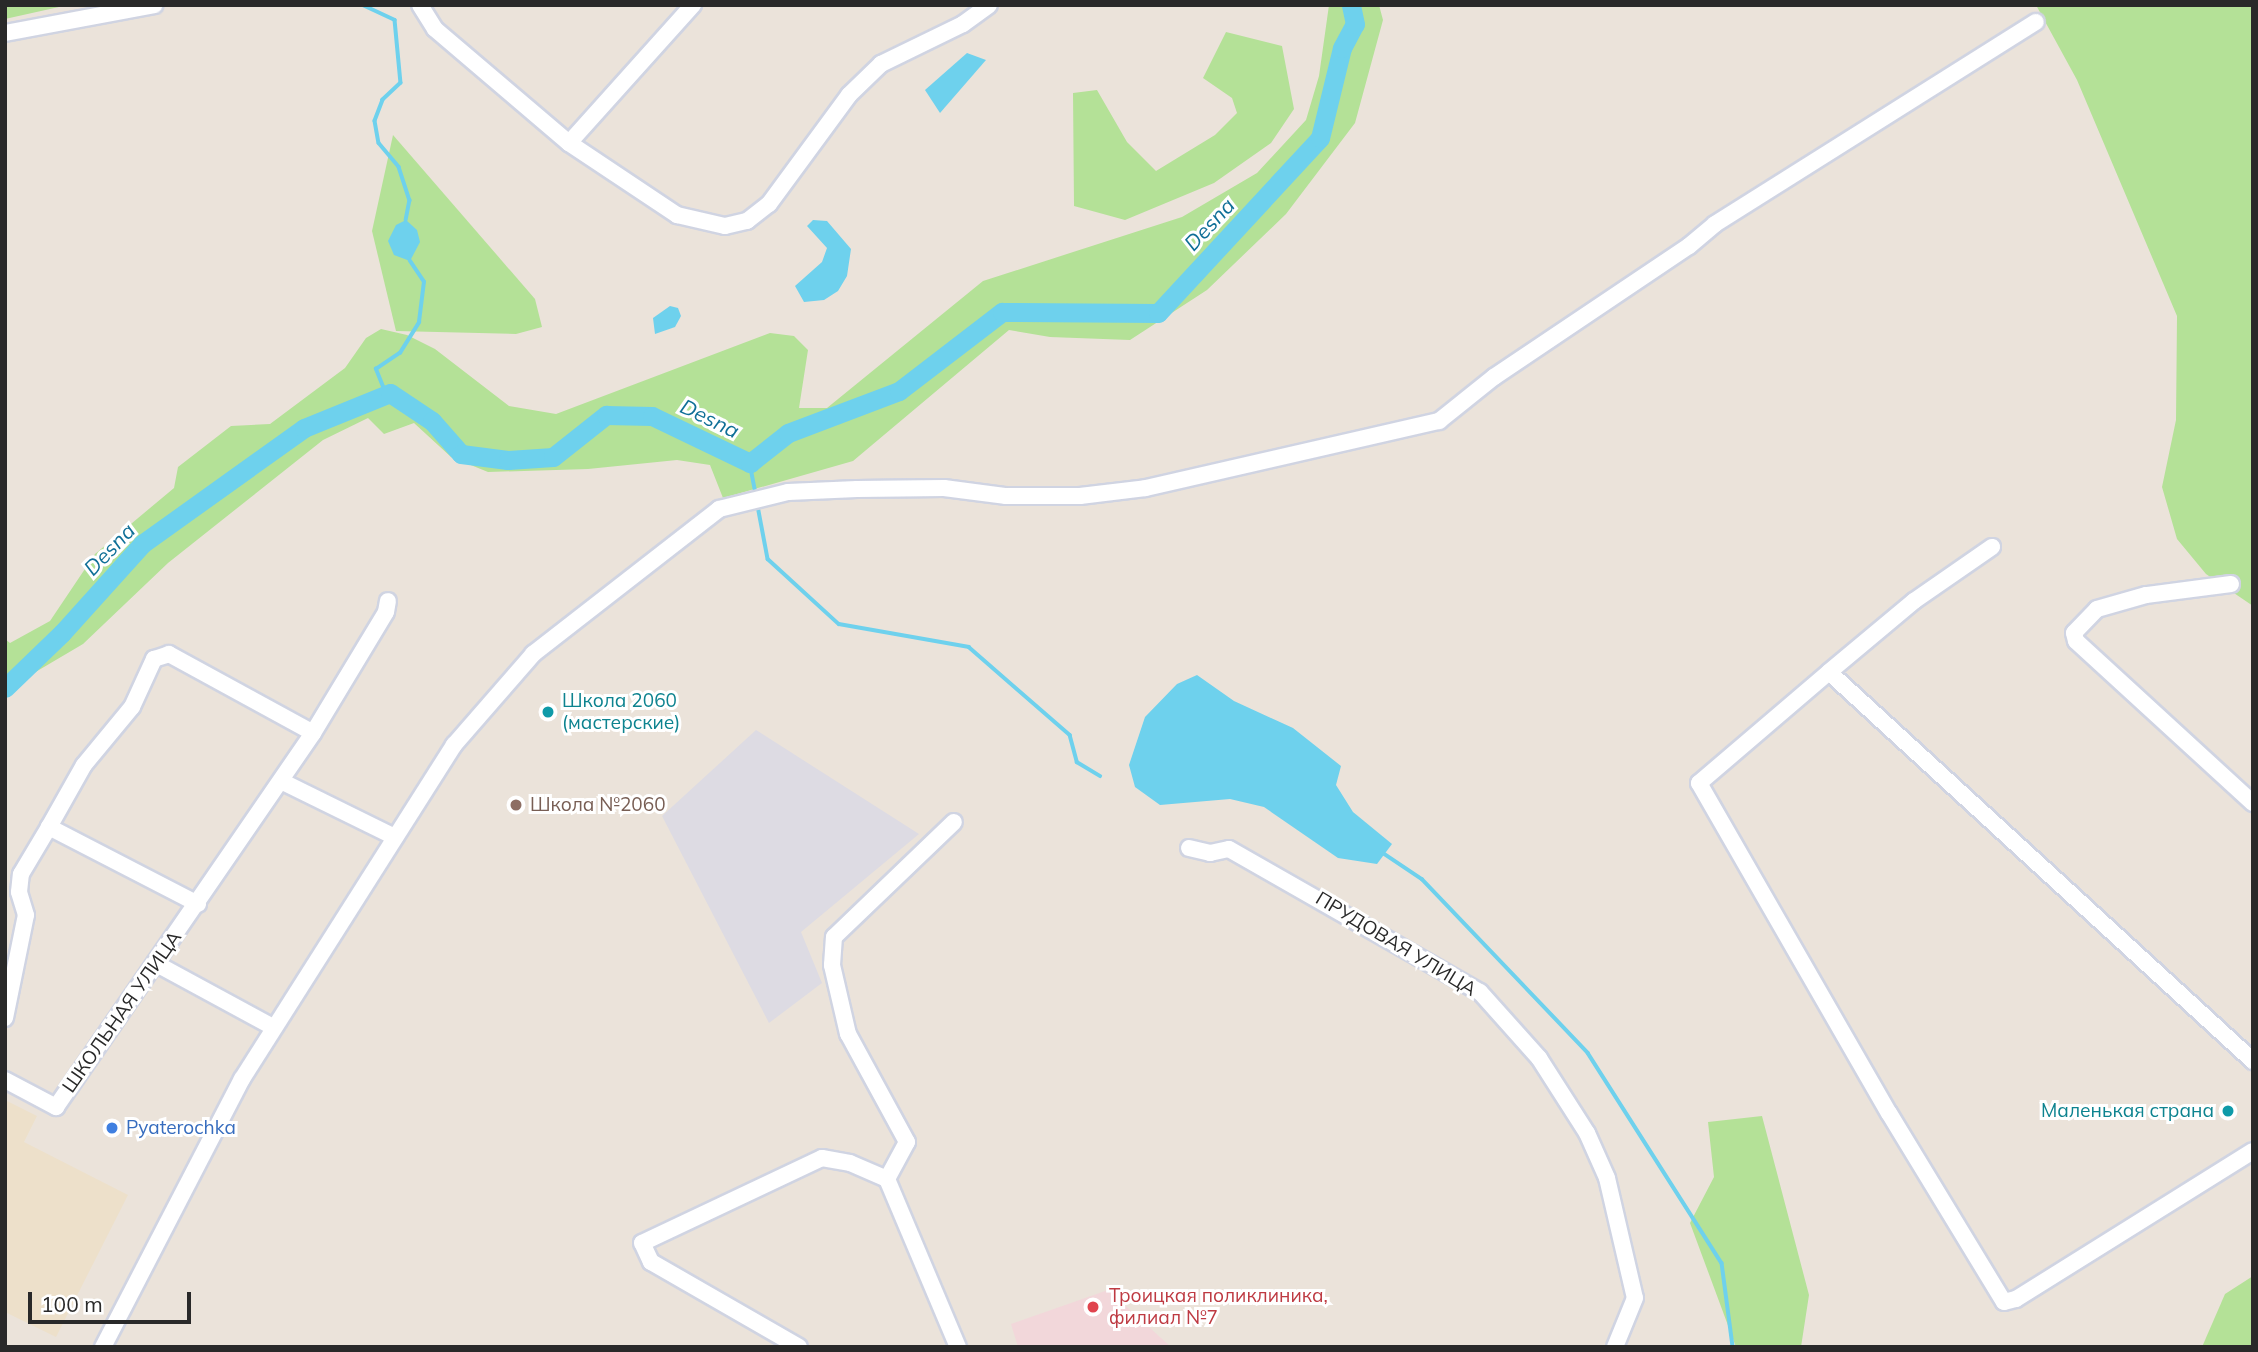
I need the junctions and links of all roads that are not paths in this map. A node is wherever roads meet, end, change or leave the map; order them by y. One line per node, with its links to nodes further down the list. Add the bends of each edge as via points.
1 (154, 5): 6 (street)
2 (420, 5): 7 (street, via 435,29)
3 (694, 5): 7 (street)
4 (989, 5): 7 (street, via 963,24 881,64 849,95 769,204 747,221 725,226 677,215)
5 (2036, 22): 17 (street, via 1715,224 1494,377 1439,421 1146,488 1080,496 1006,496 944,488 788,492 719,509 533,654 454,745)
6 (5, 33)
7 (569, 143)
8 (1992, 547): 11 (street, via 1914,601)
9 (2231, 584): 14 (street, via 2146,595 2097,609 2074,633 2076,641)
10 (388, 601): 12 (street, ШКОЛЬНАЯ УЛИЦА, via 386,612)
11 (1829, 672): 23 (street); 25 (street, via 1699,783 2004,1302 2016,1299)
12 (313, 733): 13 (street, ШКОЛЬНАЯ УЛИЦА); 16 (street, via 161,654 132,707 69,787)
13 (281, 781): 17 (street); 19 (street, ШКОЛЬНАЯ УЛИЦА)
14 (2253, 803)
15 (954, 822): 26 (street, via 834,937 832,965 848,1034 907,1142)
16 (49, 827): 19 (street); 21 (street, via 20,874 19,892 26,915)
17 (395, 837): 22 (street)
18 (1189, 848): 30 (street, ПРУДОВАЯ УЛИЦА, via 1210,853 1229,849 1480,992 1539,1058 1587,1133 1607,1178 1635,1298)
19 (198, 904): 20 (street, ШКОЛЬНАЯ УЛИЦА)
20 (155, 963): 22 (street); 24 (street, ШКОЛЬНАЯ УЛИЦА, via 56,1107)
21 (5, 1018)
22 (273, 1027): 27 (street)
23 (2253, 1061)
24 (5, 1080)
25 (2253, 1151)
26 (887, 1180): 28 (street, via 850,1163 821,1158 642,1243 651,1262); 29 (street)
27 (103, 1347)
28 (799, 1347)
29 (958, 1347)
30 (1615, 1347)

